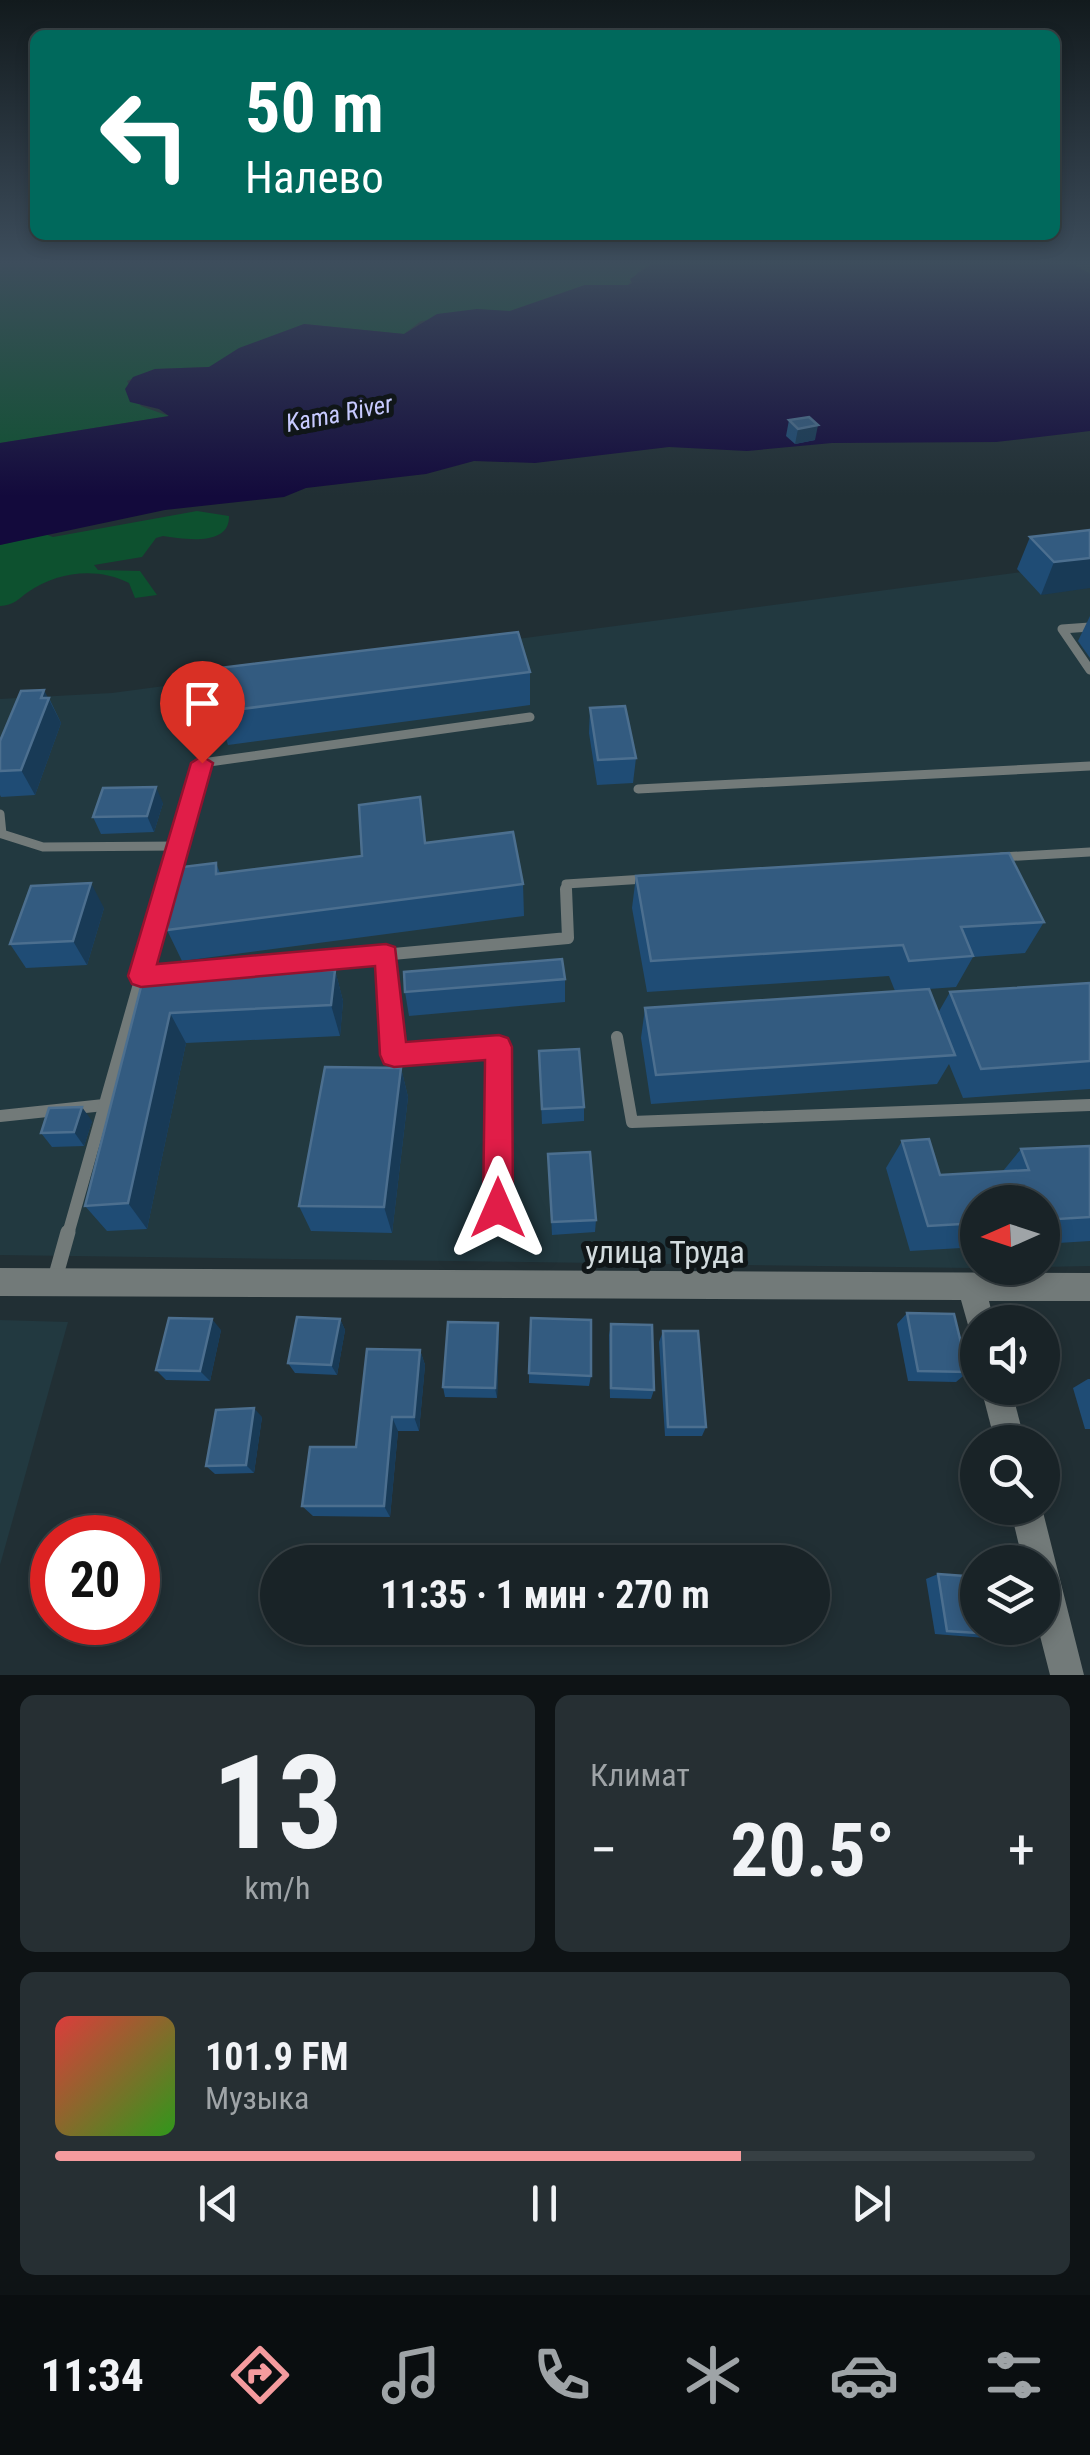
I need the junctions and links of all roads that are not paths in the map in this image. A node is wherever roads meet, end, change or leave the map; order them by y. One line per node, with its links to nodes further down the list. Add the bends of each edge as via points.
1 (1090, 627): 2 (lane, via 1062,629)
2 (1090, 670)
3 (530, 717): 7 (lane, via 202,763)
4 (1090, 766): 5 (lane)
5 (638, 789)
6 (0, 814): 7 (lane, via 2,834 43,847)
7 (178, 846): 12 (lane)
8 (1090, 852): 9 (lane)
9 (993, 858)
10 (663, 878): 11 (lane, via 566,884 568,938)
11 (386, 954): 12 (lane); 17 (lane, via 394,1055 499,1047)
12 (141, 976): 14 (lane)
13 (617, 1037): 15 (lane, via 632,1122)
14 (104, 1104): 16 (lane); 19 (lane)
15 (1090, 1105)
16 (0, 1116)
17 (498, 1208)
18 (0, 1282): 19 (street, улица Труда)
19 (54, 1282): 21 (street, улица Труда)
20 (1090, 1287): 21 (street, улица Труда)
21 (972, 1290): 22 (street)
22 (976, 1305)
23 (1059, 1645): 24 (street)
24 (1067, 1675)

